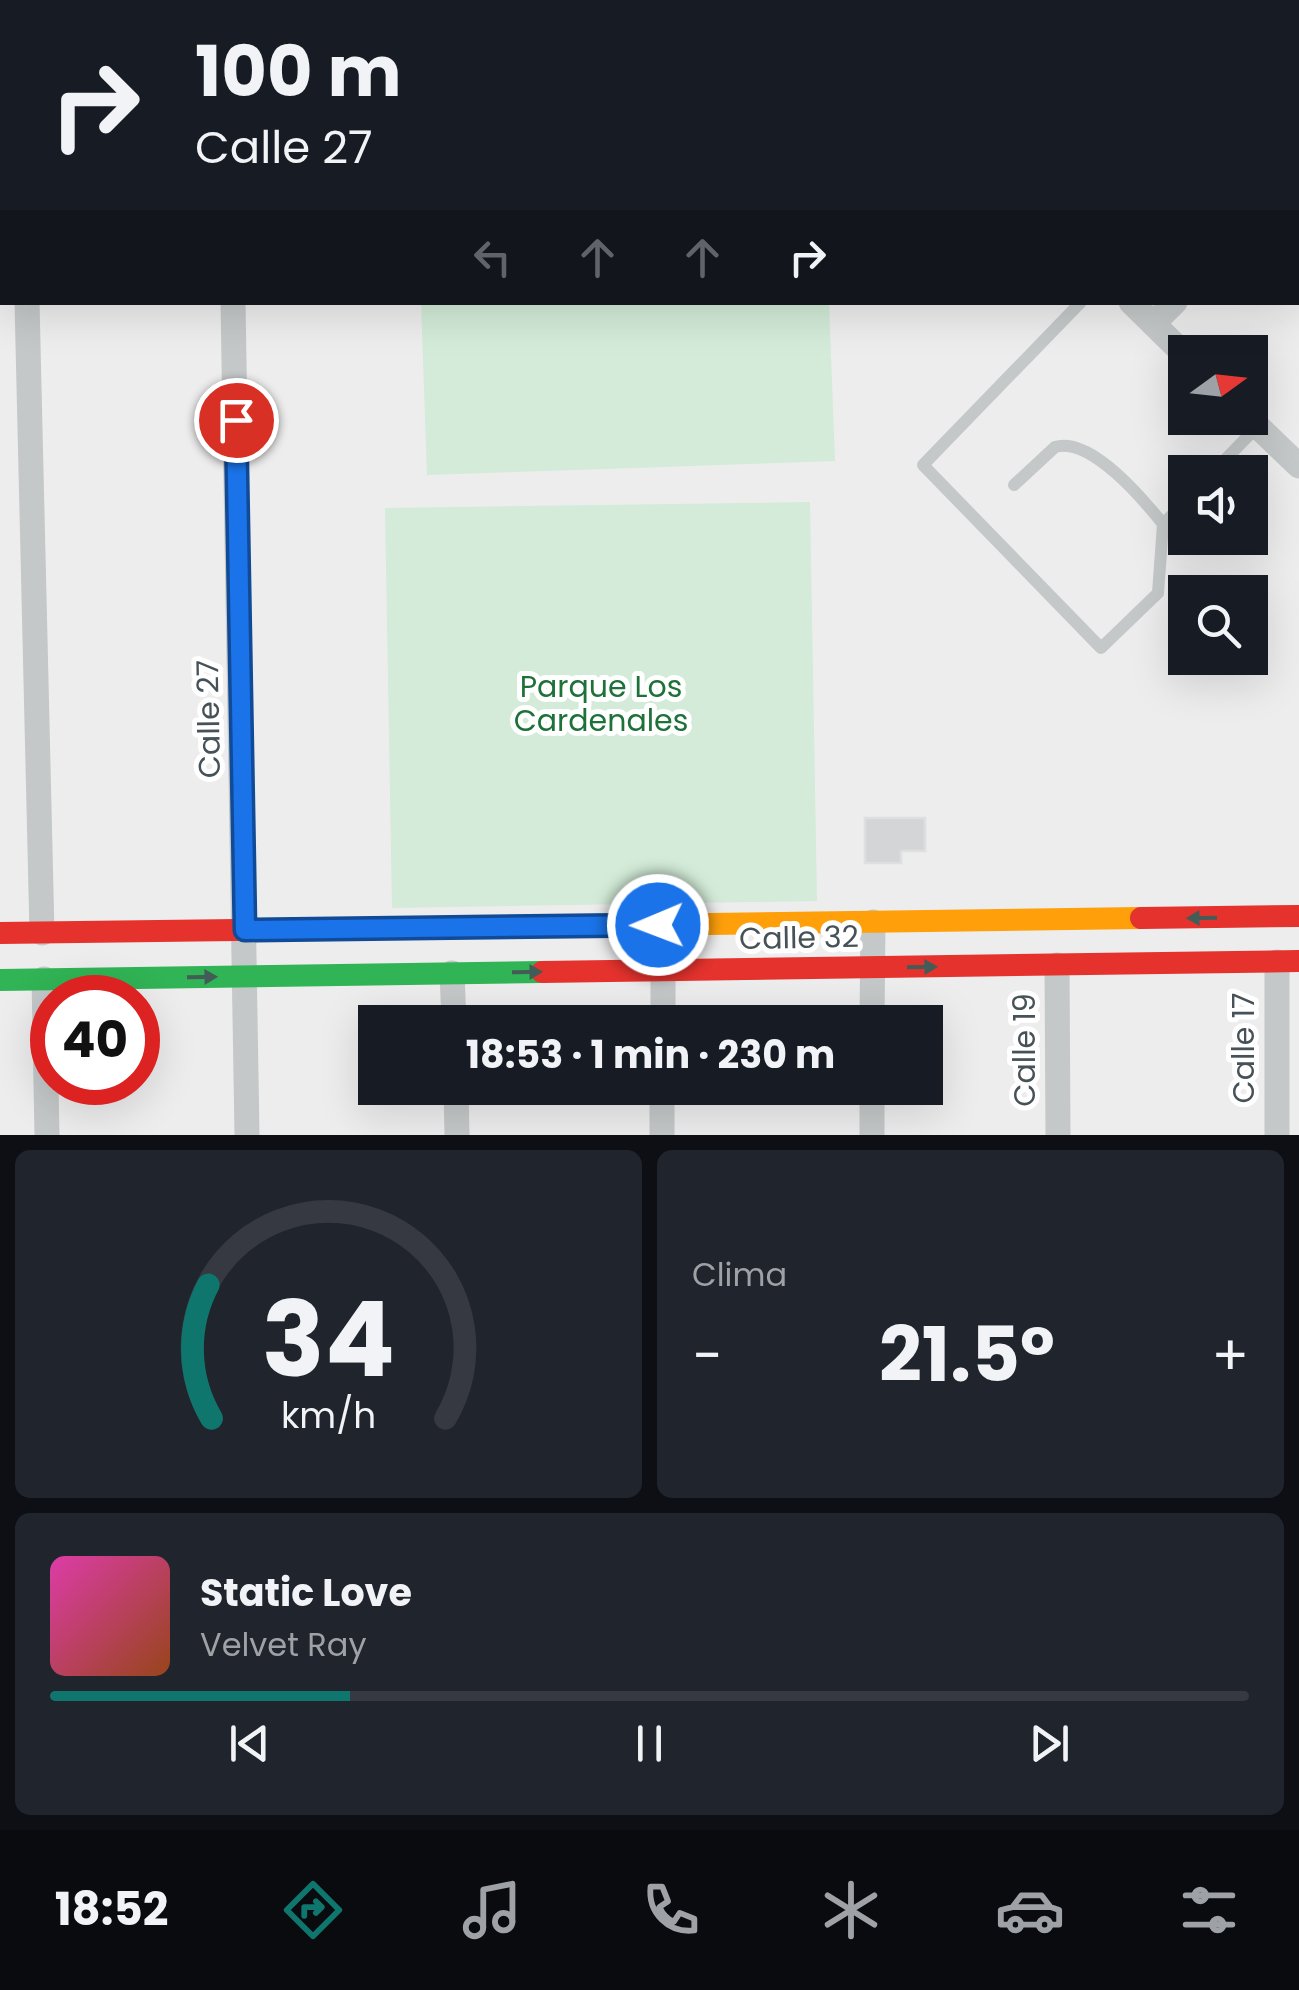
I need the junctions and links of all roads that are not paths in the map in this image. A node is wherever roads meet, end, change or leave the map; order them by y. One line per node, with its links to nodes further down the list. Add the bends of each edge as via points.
1 (26, 305): 18 (street)
2 (233, 305): 17 (street, Calle 27)
3 (1078, 305): 14 (lane, via 924,465 1102,648 1158,593)
4 (1134, 305): 6 (street)
5 (1172, 305): 6 (street)
6 (1153, 324): 7 (street)
7 (1168, 339)
8 (1243, 435): 10 (lane)
9 (1267, 435): 11 (street)
10 (1227, 455)
11 (1299, 466)
12 (1014, 486): 14 (lane, via 1056,447 1079,447)
13 (1168, 520): 14 (lane)
14 (1164, 524)
15 (1299, 916): 16 (street, Calle 32, one-way to 16)
16 (873, 922): 17 (street, Calle 32); 22 (street)
17 (245, 930): 18 (street, Calle 32); 25 (street, Calle 27)
18 (42, 933): 19 (street, Calle 32)
19 (0, 934)
20 (1288, 962): 21 (street, Calle 32); 42 (street, Calle 17)
21 (1057, 965): 22 (street, Calle 32, one-way to 21); 41 (street, Calle 19)
22 (872, 967): 23 (street, Calle 32); 31 (street)
23 (663, 970): 24 (street, Calle 32, one-way to 23); 30 (street)
24 (452, 973): 25 (street, Calle 32); 29 (street)
25 (245, 976): 26 (street, Calle 32, one-way to 25); 37 (street, Calle 27)
26 (160, 977)
27 (30, 979): 28 (street, Calle 32)
28 (0, 980)
29 (453, 1005)
30 (663, 1005)
31 (872, 1005)
32 (46, 1105): 36 (street)
33 (457, 1105): 38 (street)
34 (662, 1105): 39 (street)
35 (872, 1105): 40 (street)
36 (47, 1135)
37 (247, 1135)
38 (458, 1135)
39 (662, 1135)
40 (872, 1135)
41 (1058, 1135)
42 (1276, 1135)

